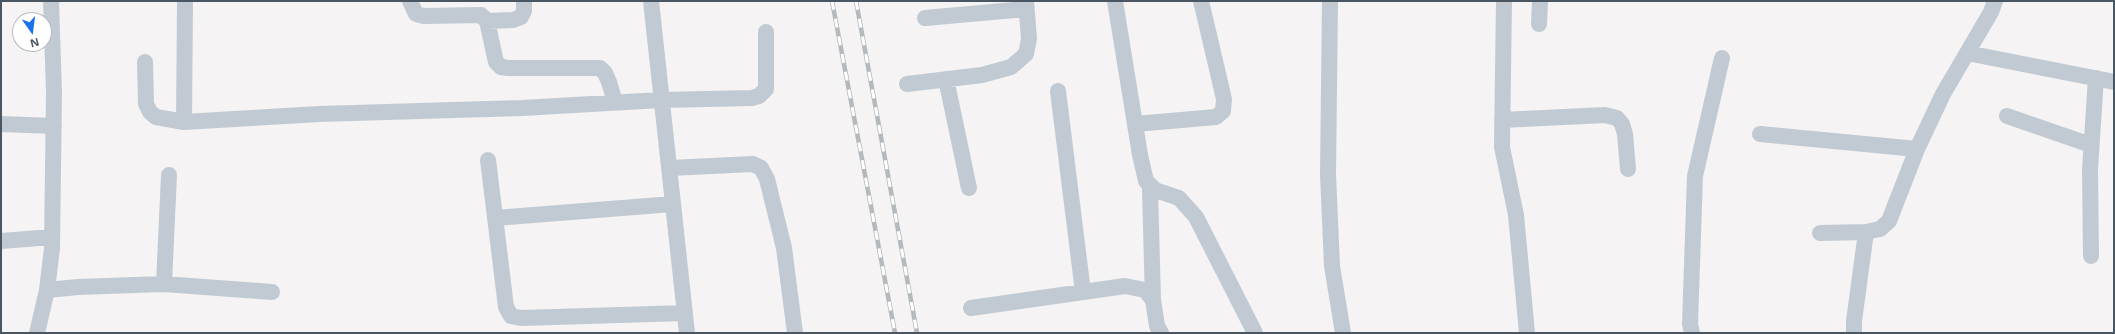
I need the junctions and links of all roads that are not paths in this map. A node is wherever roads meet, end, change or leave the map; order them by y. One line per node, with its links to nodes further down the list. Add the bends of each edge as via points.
1 (51, 1): 33 (street)
2 (185, 1): 30 (street)
3 (410, 1): 15 (street, via 416,14 481,15)
4 (524, 1): 15 (street, via 521,17 513,20)
5 (651, 1): 26 (street)
6 (1115, 1): 32 (street)
7 (1201, 1): 32 (street, via 1224,99 1223,111 1216,117)
8 (1330, 1): 62 (street, via 1328,174 1332,266)
9 (1504, 1): 29 (street)
10 (1540, 1): 16 (street)
11 (1995, 1): 18 (street)
12 (1026, 5): 13 (street); 22 (street, via 1029,39 1026,54 1011,67 982,75)
13 (960, 8): 14 (street)
14 (925, 18)
15 (487, 21): 27 (street, via 496,62 501,67 600,68 609,82)
16 (1539, 24)
17 (766, 32): 26 (street, via 766,89 760,96)
18 (1967, 53): 21 (street); 36 (street, via 1943,94)
19 (1722, 58): 64 (street, via 1695,176 1690,324)
20 (145, 62): 30 (street, via 146,104 150,112 156,117)
21 (2096, 78): 23 (street); 35 (street)
22 (946, 79): 24 (street); 42 (street)
23 (2114, 82)
24 (907, 84)
25 (1058, 92): 53 (street)
26 (661, 100): 27 (street); 38 (street)
27 (615, 102): 30 (street)
28 (2007, 116): 35 (street)
29 (1502, 120): 39 (street, via 1605,115 1617,118 1625,134); 63 (street, via 1502,147 1516,215)
30 (184, 122)
31 (1, 124): 33 (street)
32 (1135, 124): 41 (street)
33 (54, 126): 47 (street)
34 (1760, 134): 36 (street)
35 (2091, 145): 49 (street)
36 (1917, 149): 45 (street, via 1889,221 1880,229)
37 (488, 160): 44 (street)
38 (670, 168): 43 (street); 59 (street, via 753,164 761,168 767,179 784,248)
39 (1628, 169)
40 (169, 175): 50 (street)
41 (1150, 187): 54 (street); 61 (street, via 1178,198 1196,217)
42 (969, 188)
43 (674, 204): 44 (street); 56 (street)
44 (495, 218): 56 (street, via 506,307 511,316 521,318)
45 (1866, 232): 46 (street); 65 (street)
46 (1820, 233)
47 (52, 237): 48 (street); 51 (street)
48 (1, 241)
49 (2091, 256)
50 (164, 284): 51 (street); 52 (street)
51 (47, 290): 57 (street)
52 (272, 292)
53 (1083, 292): 54 (street, via 1125,286 1145,290); 55 (street)
54 (1153, 300): 60 (street, via 1157,326)
55 (971, 308)
56 (685, 313): 58 (street)
57 (37, 333)
58 (687, 333)
59 (795, 333)
60 (1161, 333)
61 (1255, 333)
62 (1343, 333)
63 (1527, 333)
64 (1692, 333)
65 (1854, 333)

